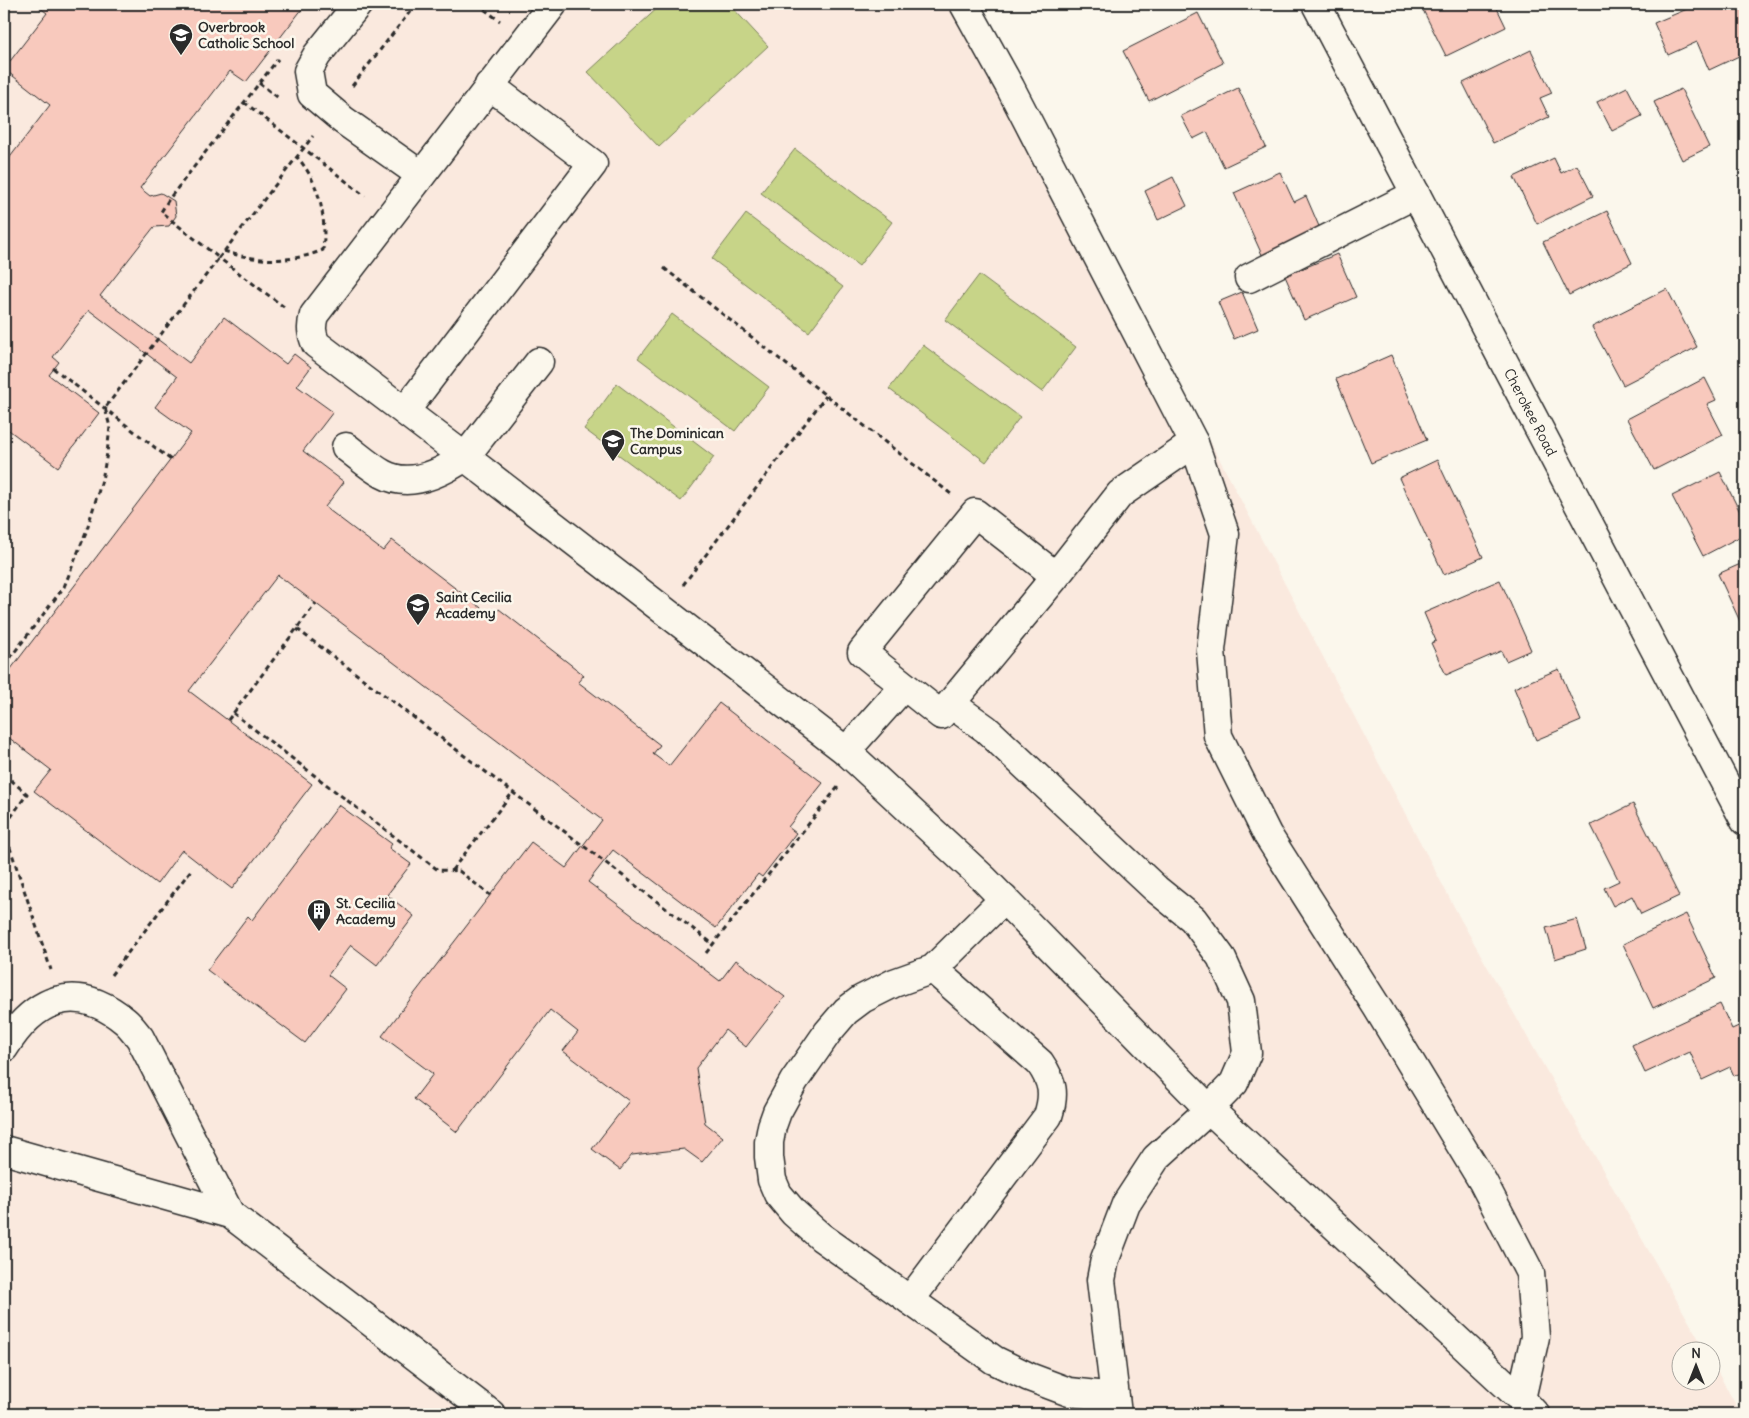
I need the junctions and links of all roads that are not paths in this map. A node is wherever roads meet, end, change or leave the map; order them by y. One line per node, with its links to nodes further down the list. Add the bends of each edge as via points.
1 (358, 4): 6 (street, via 308,71 312,94)
2 (553, 4): 5 (street)
3 (964, 4): 11 (street)
4 (1316, 4): 7 (street, Cherokee Road)
5 (490, 85): 6 (street); 10 (street, via 593,164)
6 (421, 175): 10 (street, via 314,315 311,325 316,344)
7 (1416, 194): 8 (street); 18 (street, Cherokee Road)
8 (1249, 278)
9 (539, 362): 13 (street)
10 (405, 410): 13 (street)
11 (1194, 443): 14 (street, via 1120,494); 27 (street, via 1225,534 1210,650 1218,736 1267,834 1483,1182 1530,1273 1535,1337)
12 (346, 447): 13 (street, via 384,475 399,480 414,480 433,474)
13 (466, 456): 17 (street)
14 (1056, 576): 15 (street, via 975,513 862,652); 16 (street)
15 (904, 686): 16 (street, via 941,715); 17 (street)
16 (950, 704): 22 (street, via 986,729 1156,889 1193,919 1221,957 1241,1001 1248,1053 1234,1083)
17 (852, 757): 19 (street)
18 (1745, 820)
19 (1004, 899): 20 (street); 22 (street)
20 (933, 969): 25 (street, via 1040,1063 1050,1079 1052,1102 1048,1116); 25 (street, via 880,989 846,1011 794,1081 777,1112 769,1142 772,1180 778,1194 794,1213)
21 (4, 1048): 24 (street, via 35,1011 61,999 91,1001 125,1021 140,1038)
22 (1209, 1109): 26 (street, via 1156,1158 1126,1204 1106,1259 1101,1280); 27 (street)
23 (4, 1150): 24 (street)
24 (230, 1214): 28 (street)
25 (910, 1300): 26 (street, via 994,1360 1068,1392)
26 (1116, 1406)
27 (1528, 1407)
28 (492, 1414)

